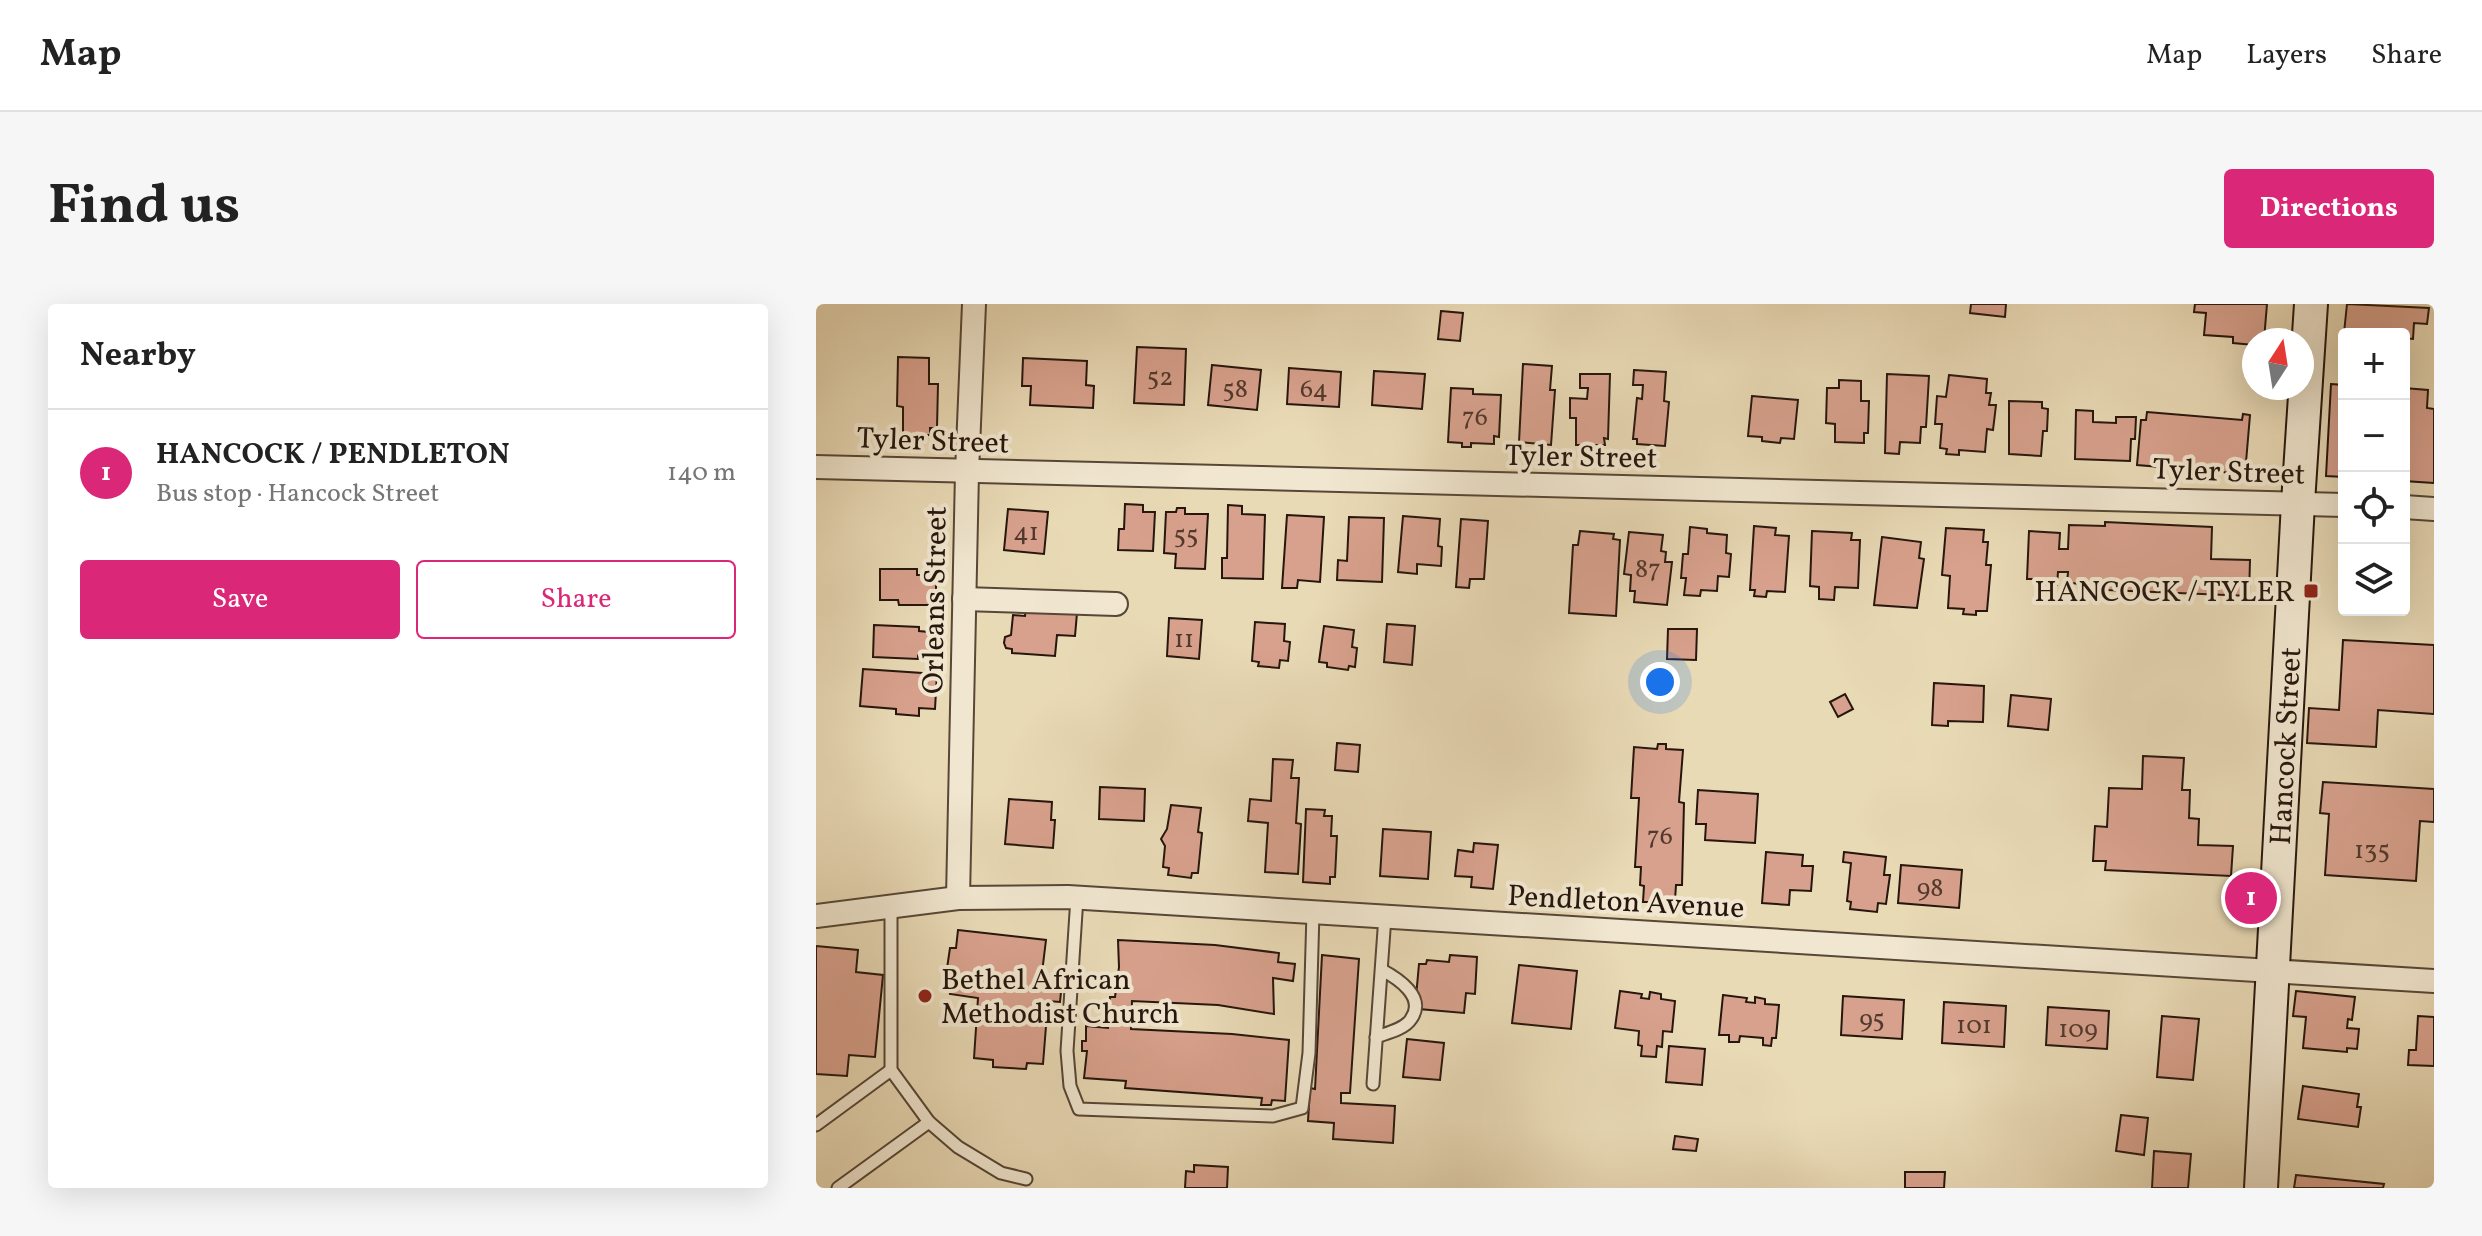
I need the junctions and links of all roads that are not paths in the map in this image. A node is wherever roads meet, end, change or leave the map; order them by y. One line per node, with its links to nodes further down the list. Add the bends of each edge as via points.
1 (974, 304): 4 (street, Orleans Street)
2 (2311, 304): 5 (street, Hancock Street)
3 (816, 467): 4 (street, Tyler Street)
4 (967, 472): 5 (street, Tyler Street); 9 (street, Orleans Street)
5 (2298, 503): 6 (street, Tyler Street); 18 (street, Hancock Street)
6 (2338, 505)
7 (2410, 507): 8 (street)
8 (2434, 509)
9 (964, 599): 10 (street); 12 (street, Orleans Street)
10 (1116, 604)
11 (1077, 897): 12 (street, Pendleton Avenue); 14 (street, Pendleton Avenue); 14 (lane, via 1067,1051 1070,1086 1079,1109 1273,1116 1302,1108)
12 (958, 898): 13 (street, Pendleton Avenue)
13 (891, 906): 15 (street, Pendleton Avenue); 21 (lane)
14 (1313, 912): 16 (street, Pendleton Avenue)
15 (816, 916)
16 (1385, 916): 17 (lane); 18 (street, Pendleton Avenue)
17 (1382, 970): 20 (lane); 20 (lane, via 1403,981 1415,1007 1400,1028)
18 (2274, 971): 19 (street, Pendleton Avenue); 27 (street, Hancock Street)
19 (2434, 981)
20 (1376, 1037): 22 (lane)
21 (891, 1070): 23 (lane); 24 (lane)
22 (1373, 1084)
23 (929, 1122): 25 (lane, via 977,1159); 26 (lane)
24 (816, 1125)
25 (1026, 1179)
26 (838, 1188)
27 (2261, 1188)

